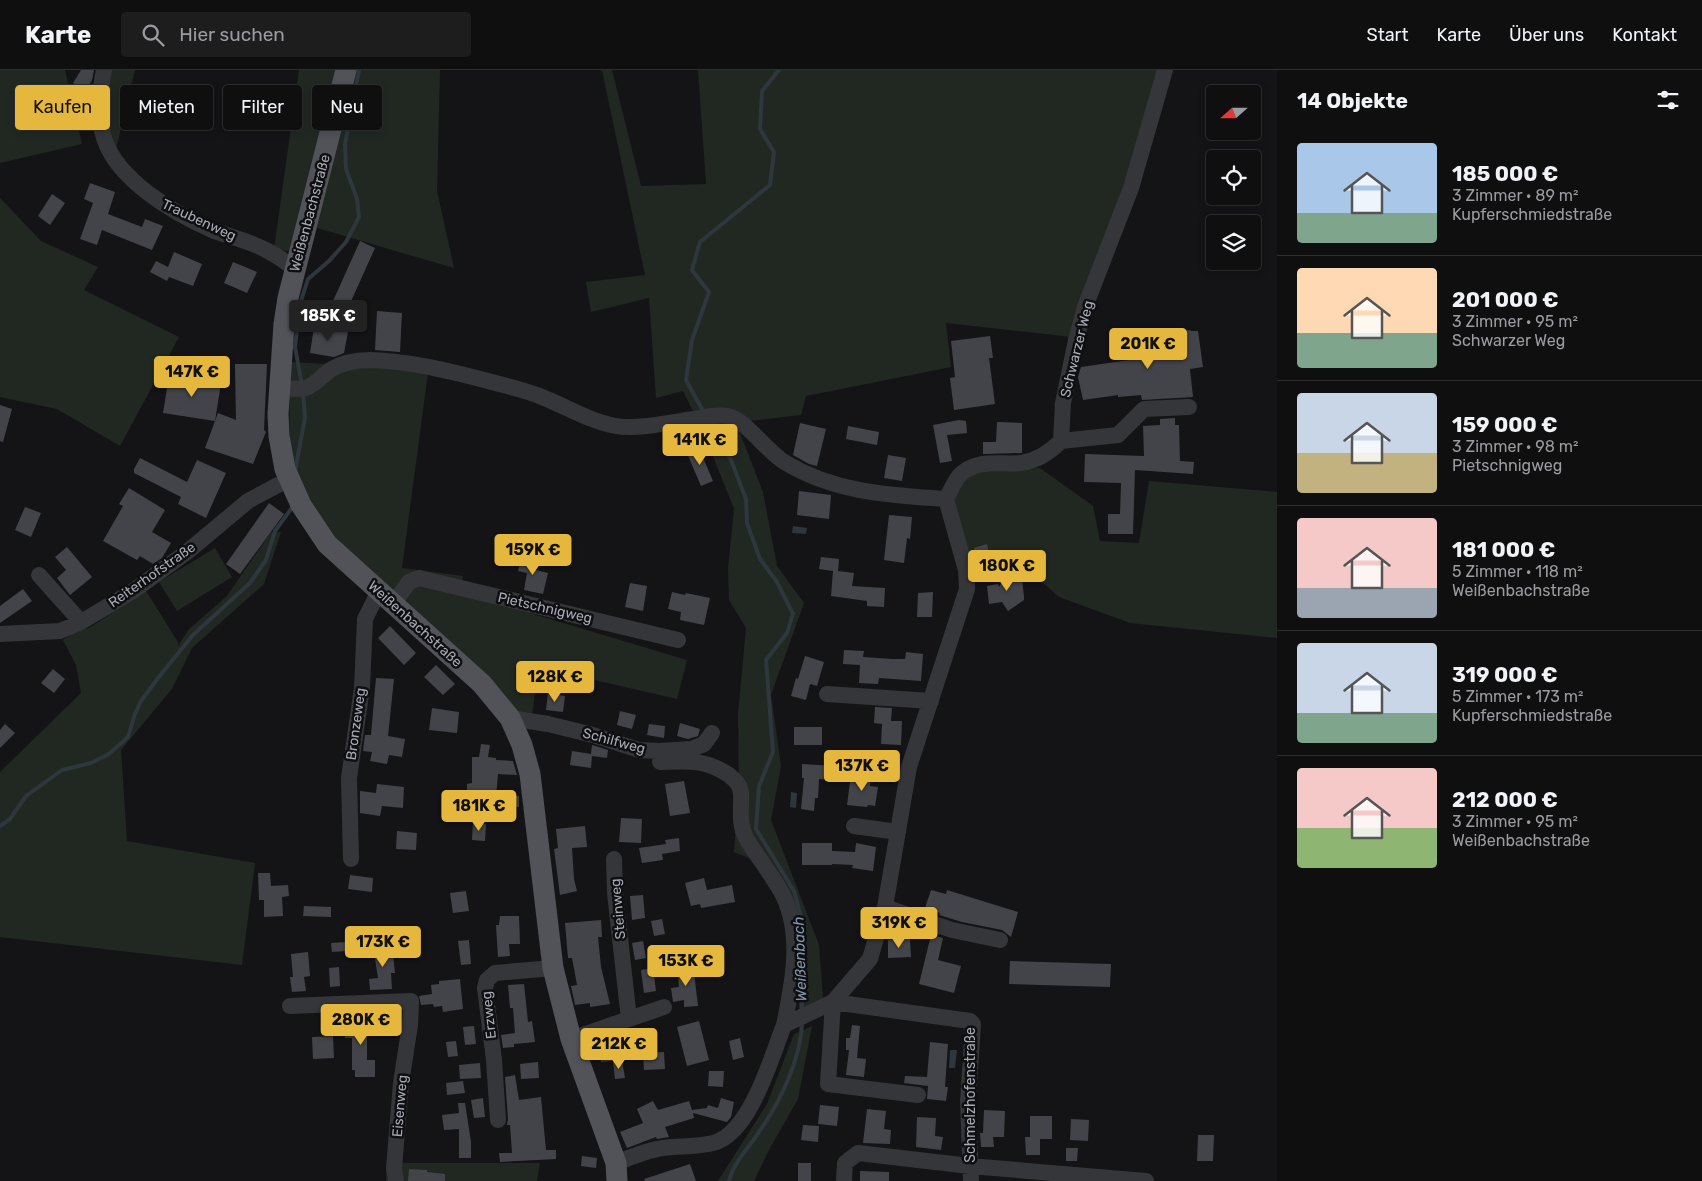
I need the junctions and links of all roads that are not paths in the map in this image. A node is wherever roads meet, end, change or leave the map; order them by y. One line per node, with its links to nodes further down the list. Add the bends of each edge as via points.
1 (104, 70): 4 (street, Traubenweg, via 100,102 104,138 126,173 153,198 212,230 266,250)
2 (346, 70): 4 (main road, Weißenbachstraße)
3 (1165, 70): 7 (street, Schwarzer Weg, via 1131,188 1085,306 1063,403)
4 (295, 269): 5 (main road, Weißenbachstraße, via 284,324)
5 (294, 388): 8 (main road, Weißenbachstraße, via 278,414 278,436); 9 (street, via 314,384 332,369 348,362 398,362 462,374 520,390 611,425 635,426 716,415 730,417 740,421 772,453 797,469 842,487 877,494)
6 (1189, 407): 7 (street, via 1144,409 1118,435)
7 (1061, 441): 9 (street, via 1038,458 1022,462 981,463 965,471)
8 (289, 479): 11 (main road, Weißenbachstraße, via 301,505 327,544); 12 (street, Reiterhofstraße, via 248,500 187,552 133,591)
9 (946, 499): 16 (street, via 966,570 967,589)
10 (39, 575): 12 (street)
11 (386, 598): 14 (street, Pietschnigweg, via 419,578); 17 (main road, Weißenbachstraße, via 482,684); 22 (street, Bronzeweg, via 365,619 362,688 349,778)
12 (81, 622): 13 (street, Reiterhofstraße, via 60,631)
13 (0, 634)
14 (678, 640)
15 (827, 694): 16 (street)
16 (931, 701): 21 (street, via 909,766)
17 (510, 718): 18 (street, Schilfweg, via 593,735 639,750 692,749 704,744); 26 (main road, Weißenbachstraße, via 530,774)
18 (712, 733)
19 (660, 762): 31 (street, via 705,763 737,781 741,791 740,820 745,836 780,889 788,910 793,934 794,977)
20 (854, 826): 21 (street)
21 (898, 832): 24 (street)
22 (351, 859)
23 (614, 859): 30 (street, Steinweg, via 614,894)
24 (885, 907): 25 (street, via 952,930); 27 (street, via 870,959)
25 (1000, 940)
26 (553, 968): 32 (main road, Weißenbachstraße); 34 (street, Erzweg, via 495,973 487,980 485,988)
27 (833, 1002): 31 (street); 33 (street, via 828,1084); 36 (street, Schmelzhofenstraße, via 973,1024 968,1101)
28 (290, 1006): 37 (street, Eisenweg, via 411,1001 401,1083)
29 (664, 1007): 30 (street)
30 (629, 1019): 32 (street)
31 (789, 1022): 35 (street, via 757,1094 733,1131 712,1143 645,1152)
32 (571, 1039): 35 (main road, Weißenbachstraße)
33 (918, 1095)
34 (498, 1120)
35 (616, 1172)
36 (970, 1174): 38 (street, via 858,1153 844,1163); 39 (street)
37 (396, 1181)
38 (844, 1181)
39 (1146, 1181)

